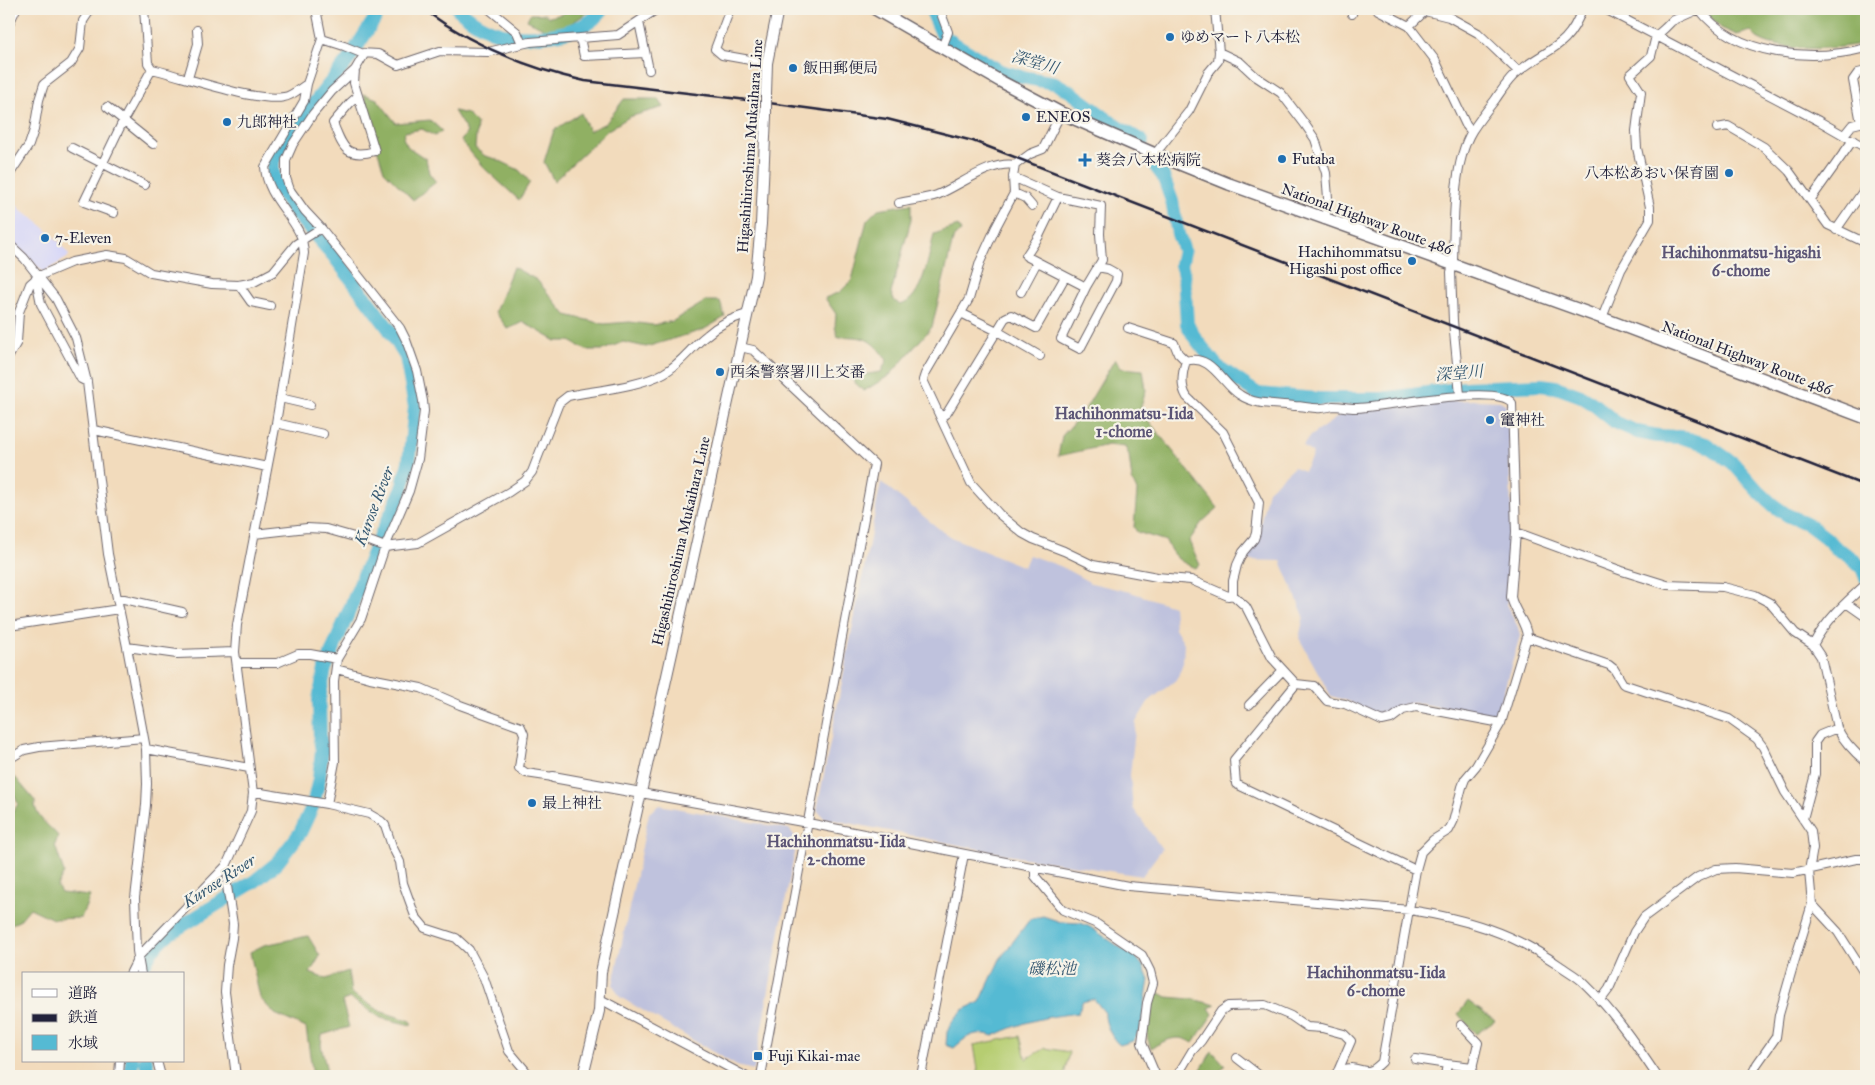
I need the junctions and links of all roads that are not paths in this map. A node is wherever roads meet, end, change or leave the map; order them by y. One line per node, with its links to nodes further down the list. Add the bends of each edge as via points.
1 (16, 9): 18 (street)
2 (91, 9): 53 (street, via 83,22 80,48 71,63 44,84 29,145)
3 (144, 9): 31 (street, via 148,63)
4 (316, 9): 24 (street)
5 (488, 9): 22 (street)
6 (657, 9): 17 (street)
7 (730, 9): 30 (street, via 715,49 722,55)
8 (778, 9): 30 (main road, Higashihiroshima Mukaihara Line)
9 (875, 9): 25 (highway, National Highway Route 486)
10 (943, 9): 25 (street, via 948,32)
11 (1214, 9): 27 (street)
12 (1379, 9): 19 (street)
13 (1582, 9): 34 (street, via 1567,38)
14 (1605, 9): 21 (street)
15 (1699, 9): 21 (street, via 1672,21); 26 (street, via 1721,30 1784,54)
16 (1425, 10): 19 (street); 34 (street, via 1449,17 1478,33)
17 (639, 22): 23 (street, via 618,35); 29 (street)
18 (9, 24)
19 (1410, 26): 44 (street, via 1435,60 1466,125)
20 (196, 30): 36 (street, via 198,44)
21 (1656, 36): 45 (street); 80 (street, via 1651,56 1630,75 1641,92 1637,148 1650,220 1621,270)
22 (520, 38): 23 (street); 28 (street, via 488,52 440,51 398,65 378,54)
23 (580, 38): 29 (street, via 584,56)
24 (322, 39): 28 (street); 37 (street)
25 (945, 42): 40 (highway, National Highway Route 486)
26 (1866, 48)
27 (1219, 52): 50 (street, via 1218,61 1208,73 1189,111); 63 (street, via 1240,62 1281,94 1315,140 1326,172 1328,198)
28 (363, 53): 32 (street)
29 (646, 53): 33 (street)
30 (767, 63): 79 (main road, Higashihiroshima Mukaihara Line, bridge, via 761,224 756,276)
31 (152, 69): 36 (street); 41 (street)
32 (356, 70): 38 (street, via 354,83); 64 (street, via 332,91 314,114 286,160 290,190)
33 (650, 70)
34 (1518, 71): 44 (street)
35 (1866, 71): 42 (street, via 1858,73 1853,80)
36 (188, 78): 37 (street, via 270,99 286,97)
37 (307, 84): 66 (street, via 304,101 265,167 277,200)
38 (358, 96): 38 (street, via 375,151 362,155 349,152 342,146 334,124)
39 (107, 107): 41 (street)
40 (1061, 113): 50 (highway, National Highway Route 486); 52 (street, via 1043,149)
41 (123, 121): 47 (street); 51 (street)
42 (1864, 122): 45 (street, via 1852,125)
43 (1718, 128): 59 (street, via 1728,126 1764,147 1789,171)
44 (1472, 131): 70 (street, via 1458,175)
45 (1844, 135): 46 (street)
46 (1853, 140): 49 (street); 59 (street)
47 (153, 144)
48 (72, 148): 51 (street)
49 (1866, 148)
50 (1155, 154): 63 (highway, National Highway Route 486)
51 (102, 163): 55 (street); 62 (street, via 84,202)
52 (1015, 165): 54 (street); 60 (street, via 991,167 936,195)
53 (9, 175)
54 (1013, 177): 57 (street); 58 (street)
55 (145, 184)
56 (1866, 187): 65 (street)
57 (1014, 193): 61 (street); 78 (street, via 980,262)
58 (1058, 197): 69 (street, via 1026,256); 71 (street, via 1101,206 1102,260)
59 (1810, 200): 65 (street, via 1828,225)
60 (899, 203)
61 (1032, 206)
62 (114, 213)
63 (1325, 220): 70 (highway, National Highway Route 486)
64 (320, 229): 66 (street); 99 (street, via 400,328 418,379 424,411 418,459)
65 (1836, 230): 67 (street)
66 (304, 238): 74 (street, via 273,272 254,282); 89 (street)
67 (1866, 243)
68 (9, 244): 73 (street)
69 (1037, 262): 72 (street); 76 (street)
70 (1453, 265): 80 (highway, National Highway Route 486); 88 (street, via 1453,321)
71 (1098, 267): 75 (street); 75 (street, via 1117,274 1116,281 1080,349 1061,339)
72 (1065, 276): 75 (street); 82 (street, via 1036,328 1011,315 1005,318)
73 (38, 278): 74 (street, via 72,262 107,255 126,258 151,273 212,284); 84 (street, via 30,284 22,303 17,342); 87 (street, via 56,299 76,338); 87 (street, via 41,304 81,379)
74 (239, 285): 77 (street, via 251,302)
75 (1086, 287)
76 (1021, 292)
77 (270, 306)
78 (962, 313): 82 (street); 91 (street, via 923,380)
79 (747, 314): 83 (main road, Higashihiroshima Mukaihara Line); 99 (street, via 725,322 705,336 686,357 665,373 644,381 568,396 558,403 532,472 525,481 424,541)
80 (1602, 318): 92 (highway, National Highway Route 486)
81 (1128, 328): 86 (street, via 1174,342)
82 (997, 331): 85 (street); 91 (street, via 947,413)
83 (740, 347): 127 (main road, Higashihiroshima Mukaihara Line); 130 (street, via 753,350 874,464)
84 (9, 356)
85 (1040, 356)
86 (1186, 361): 88 (street, via 1204,362 1241,396 1262,404 1356,408); 101 (street, via 1183,371 1186,397 1223,432 1259,503 1254,539 1237,566)
87 (87, 382): 94 (street)
88 (1459, 391): 97 (street, via 1502,397 1512,403)
89 (280, 398): 90 (street); 93 (street)
90 (310, 405)
91 (941, 417): 101 (street, via 971,483 999,514 1022,533 1093,565 1191,580)
92 (1866, 418)
93 (276, 423): 95 (street); 96 (street)
94 (94, 430): 96 (street); 102 (street, via 106,544)
95 (323, 434)
96 (267, 467): 98 (street)
97 (1516, 532): 108 (street, via 1513,607 1524,623); 109 (street, via 1667,585 1722,587 1755,595 1770,603 1794,633)
98 (254, 534): 99 (street, via 326,529); 111 (street)
99 (385, 548): 112 (street, via 361,619)
100 (1866, 584): 103 (street)
101 (1232, 595): 115 (street, via 1246,607 1264,645)
102 (117, 599): 104 (street); 105 (street)
103 (1846, 603): 106 (street); 109 (street)
104 (119, 609): 107 (street); 110 (street)
105 (182, 612)
106 (1866, 617)
107 (9, 626)
108 (1527, 637): 118 (street); 129 (street, via 1609,665 1623,684 1729,718 1763,746 1785,792)
109 (1813, 646): 119 (street, via 1820,656)
110 (127, 647): 111 (street, via 176,654); 120 (street)
111 (235, 652): 113 (street)
112 (337, 659): 113 (street, via 298,654 277,664); 114 (street)
113 (237, 663): 124 (street)
114 (336, 669): 125 (street, via 421,688 521,727 524,734 519,768 526,773); 128 (street, via 335,762)
115 (1283, 670): 116 (street); 117 (street)
116 (1296, 684): 118 (street, via 1314,686 1327,701 1344,704 1382,721 1416,707); 135 (street, via 1234,760 1236,784)
117 (1249, 705)
118 (1501, 723): 135 (street, via 1465,779 1449,830 1421,852)
119 (1837, 728): 123 (street, via 1853,751); 129 (street, via 1820,735 1815,742 1813,784)
120 (144, 738): 121 (street); 122 (street, via 39,747 24,750)
121 (146, 749): 124 (street); 139 (street, via 146,805 135,898)
122 (9, 759)
123 (1866, 762)
124 (249, 768): 126 (street)
125 (553, 777): 127 (main road)
126 (253, 793): 128 (street); 133 (street, via 251,811)
127 (641, 793): 130 (street); 143 (main road, Higashihiroshima Mukaihara Line, via 601,972)
128 (326, 804): 158 (street, via 369,814 385,825 400,862 403,883 415,916 425,928 456,938 469,950 484,978 509,1051)
129 (1803, 819): 136 (street, via 1811,831 1813,848)
130 (808, 823): 131 (street); 161 (street)
131 (964, 854): 134 (street); 162 (street)
132 (1866, 859): 136 (street)
133 (226, 866): 139 (street); 157 (street, via 233,924 225,992)
134 (1035, 867): 138 (street, via 1128,886); 163 (street, via 1035,876 1063,910 1097,924 1142,955 1153,983 1142,1043)
135 (1416, 870): 138 (street)
136 (1809, 871): 137 (street); 144 (street, via 1776,873 1716,869 1698,877 1644,917 1609,989)
137 (1812, 904): 142 (street, via 1838,932); 170 (street, via 1792,966 1776,1038)
138 (1410, 910): 144 (street, via 1444,915 1494,929 1538,950 1583,982); 153 (street, via 1382,1062)
139 (139, 956): 140 (street); 141 (street)
140 (131, 972)
141 (141, 972)
142 (1866, 976)
143 (600, 999): 159 (main road, Higashihiroshima Mukaihara Line); 160 (street)
144 (1600, 1000): 169 (street, via 1627,1030)
145 (1461, 1026): 151 (street, via 1478,1043)
146 (1237, 1058): 152 (street)
147 (1415, 1059): 150 (street)
148 (120, 1062): 155 (street)
149 (157, 1062): 156 (street)
150 (1447, 1064): 151 (street); 167 (street)
151 (1473, 1067): 168 (street)
152 (1250, 1069): 165 (street); 166 (street)
153 (1375, 1073): 154 (street, via 1350,1068)
154 (1336, 1074): 164 (street, via 1351,1041 1344,1034 1307,1027 1265,1005 1228,1006 1221,1011)
155 (119, 1076)
156 (161, 1076)
157 (236, 1076)
158 (530, 1076)
159 (584, 1076)
160 (745, 1076)
161 (761, 1076)
162 (921, 1076)
163 (1156, 1076)
164 (1177, 1076)
165 (1244, 1076)
166 (1260, 1076)
167 (1445, 1076)
168 (1470, 1076)
169 (1657, 1076)
170 (1751, 1076)

